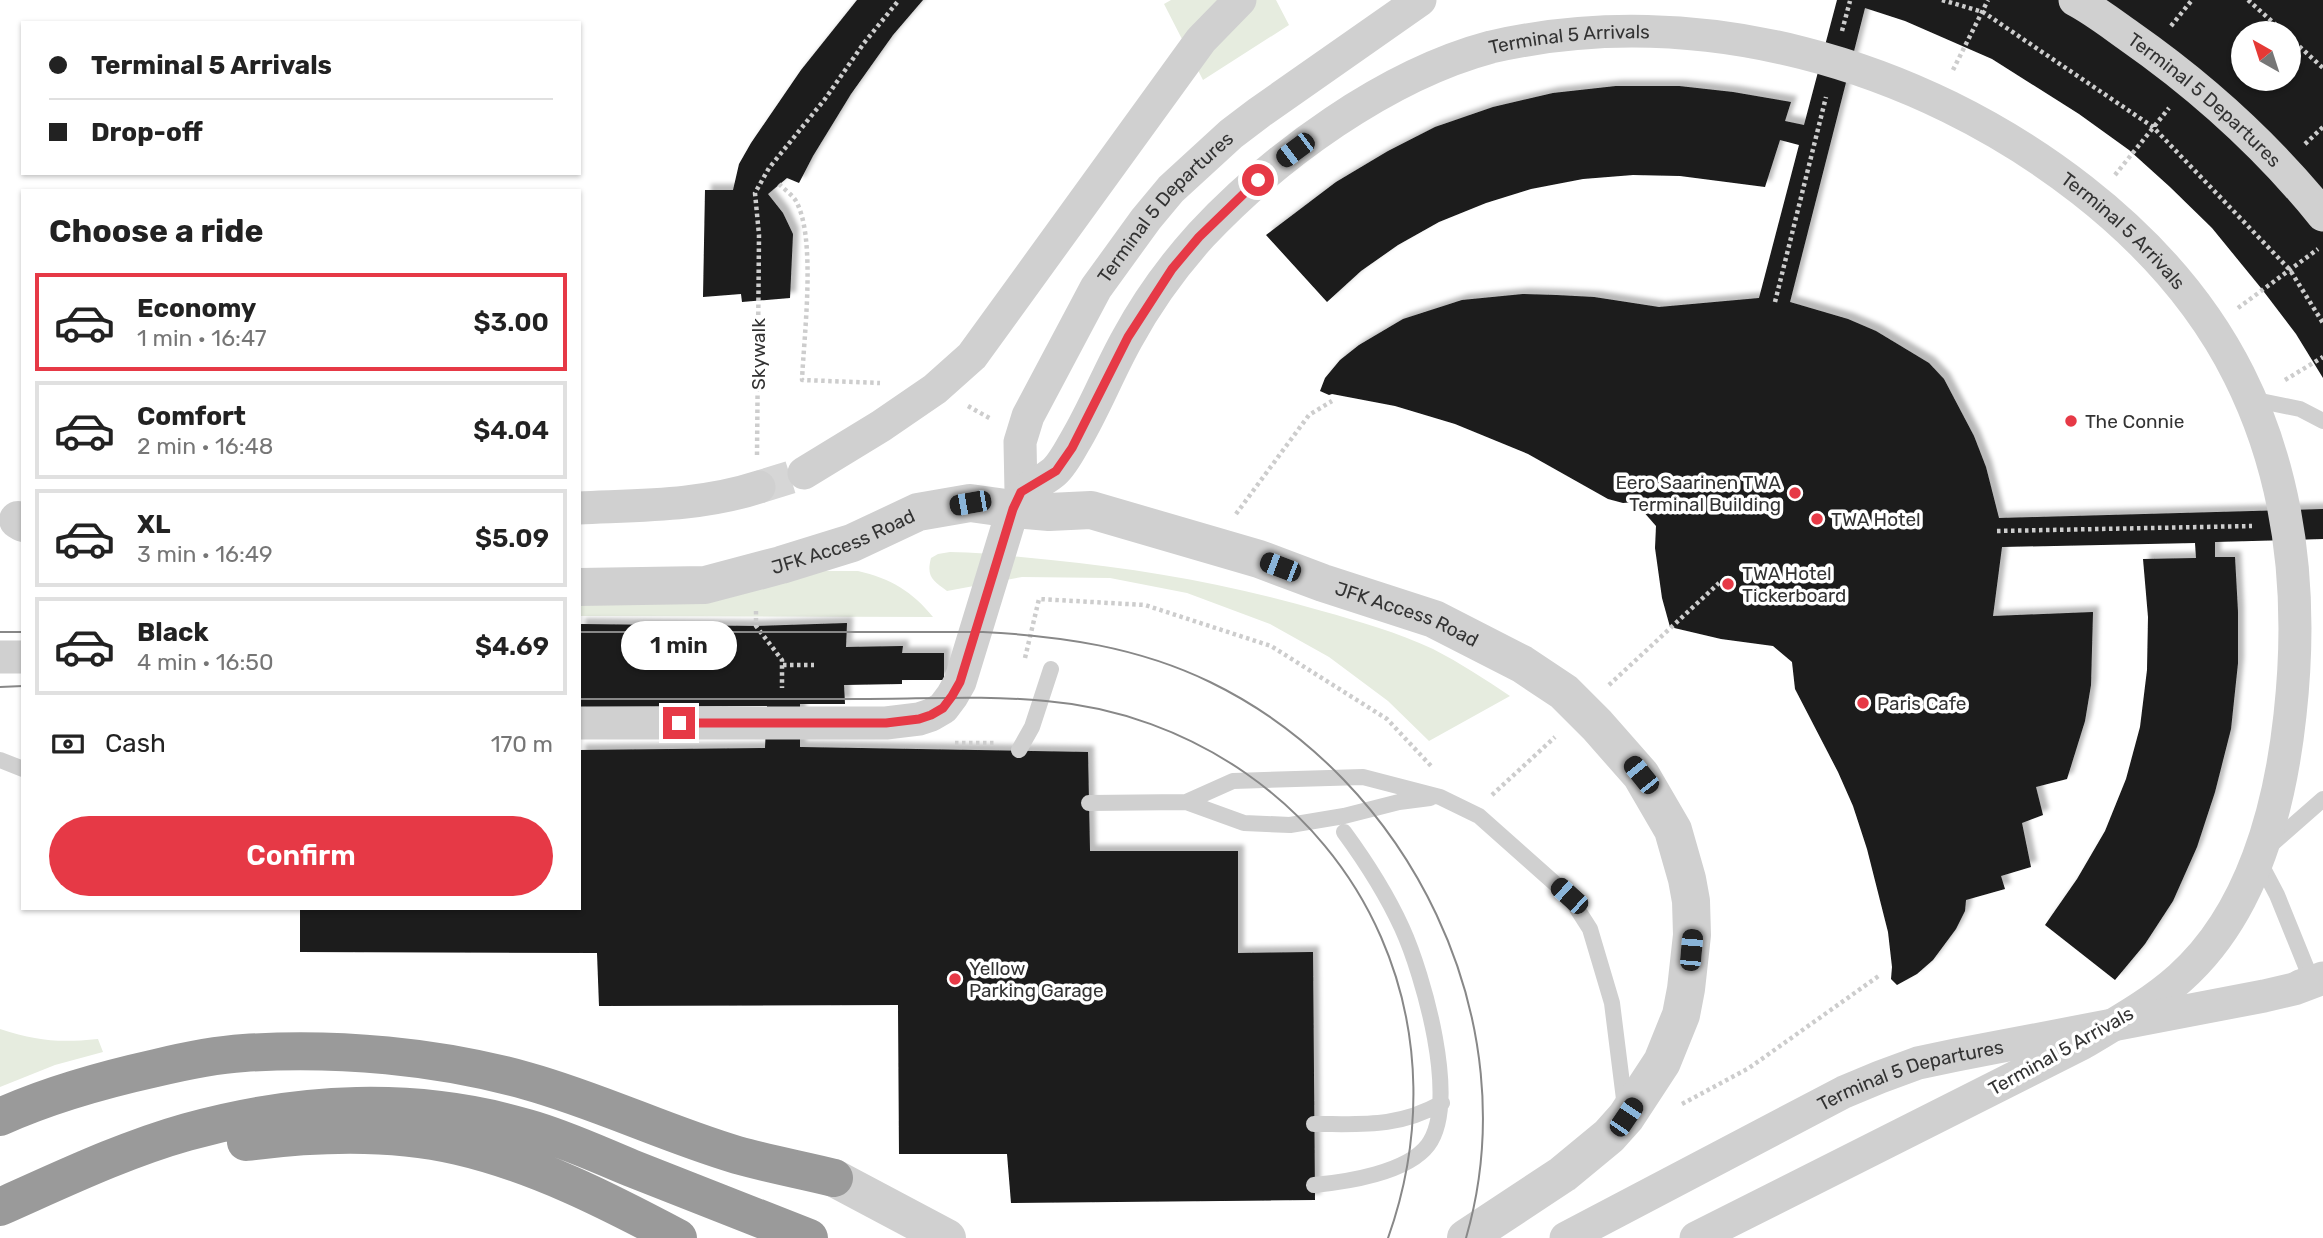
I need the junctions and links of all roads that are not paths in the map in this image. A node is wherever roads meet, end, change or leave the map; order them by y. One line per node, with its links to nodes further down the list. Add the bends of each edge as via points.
1 (1240, 0): 8 (street, via 1201,40 972,356 935,389)
2 (1420, 0): 9 (street, Terminal 5 Departures, via 1231,134 1171,189 1146,219 1096,288 1028,416 1020,442)
3 (2075, 0): 4 (street, Terminal 5 Departures, via 2221,107)
4 (2323, 215)
5 (2250, 399): 6 (lane, via 2301,409); 9 (street, Terminal 5 Arrivals, via 2212,328 2150,251 2095,200 1977,119 1863,68 1804,50 1678,29 1566,32 1490,47 1420,73 1315,135 1276,165 1199,237 1172,269 1128,337 1056,471); 24 (street, Terminal 5 Arrivals, via 2283,502 2297,637 2288,738)
6 (2323, 421)
7 (758, 473): 10 (street, via 730,496)
8 (804, 473)
9 (1017, 501): 11 (street, JFK Access Road, via 918,512 852,542 705,585); 15 (street, Terminal 5 Departures, via 960,682 943,708 931,715 886,723); 29 (street, JFK Access Road, via 1049,512 1091,510 1259,559 1416,613 1522,664 1583,711 1641,775 1663,811 1681,855 1691,901 1690,964 1681,1015 1662,1062)
10 (581, 508)
11 (581, 587)
12 (0, 657): 13 (street)
13 (21, 657)
14 (1051, 669): 16 (lane, via 1032,727)
15 (581, 723)
16 (1012, 747)
17 (0, 760): 18 (lane)
18 (21, 768)
19 (1440, 797): 21 (lane, via 1290,825 1244,823); 21 (lane, via 1363,777 1233,781); 29 (lane, via 1479,816 1569,896 1590,929 1612,1003)
20 (2323, 799): 24 (lane)
21 (1186, 802): 22 (lane)
22 (1089, 803)
23 (1344, 832): 27 (lane, via 1383,890 1415,960 1433,1030)
24 (2257, 857): 26 (street, Terminal 5 Arrivals, via 2216,940 2177,980); 26 (lane, via 2309,974 2250,991)
25 (2323, 978): 39 (street, Terminal 5 Departures, via 2263,996 1956,1055 1893,1072 1844,1092)
26 (2134, 1012): 40 (street, Terminal 5 Arrivals, via 2047,1062)
27 (1442, 1103): 30 (lane, via 1420,1115 1383,1123); 33 (lane, via 1427,1147 1404,1163 1379,1174)
28 (0, 1117): 31 (highway, via 76,1088 202,1058 296,1051 437,1061 529,1081 737,1155)
29 (1626, 1117): 38 (street, JFK Access Road, via 1563,1174)
30 (1314, 1124)
31 (834, 1178): 37 (street)
32 (50, 1185): 34 (highway); 35 (highway, via 149,1157 223,1145 307,1136 391,1137 457,1146 530,1168 605,1199); 36 (highway, via 158,1141 213,1125 319,1107 391,1106 457,1112 528,1128)
33 (1314, 1185)
34 (0, 1207)
35 (678, 1238)
36 (809, 1238)
37 (947, 1238)
38 (1466, 1238)
39 (1566, 1238)
40 (1696, 1238)

